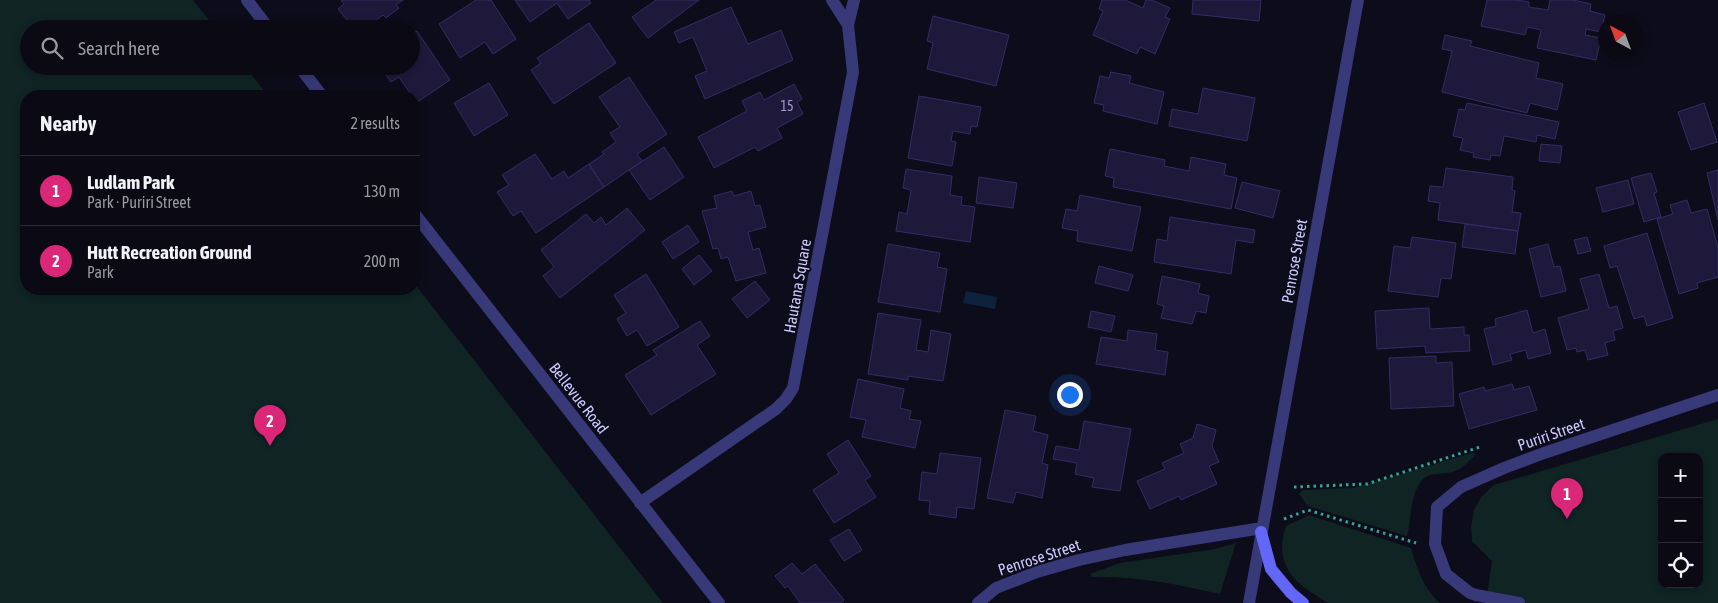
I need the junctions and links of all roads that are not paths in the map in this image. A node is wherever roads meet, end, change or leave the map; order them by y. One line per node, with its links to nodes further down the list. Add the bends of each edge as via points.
1 (247, 0): 5 (street)
2 (832, 0): 6 (street)
3 (854, 0): 6 (street, Hautana Square)
4 (1358, 0): 12 (street, Penrose Street)
5 (262, 20)
6 (848, 25): 11 (street, Hautana Square, via 853,72 793,388 776,409)
7 (306, 75): 8 (street)
8 (317, 90)
9 (420, 221): 11 (street, Bellevue Road)
10 (1718, 395): 17 (street, Puriri Street, via 1544,452 1461,487 1437,507 1435,544 1446,574 1470,593)
11 (640, 503): 13 (street, Bellevue Road)
12 (1262, 530): 14 (street, Penrose Street, via 1079,560 996,588); 15 (street, Penrose Street); 16 (main road, via 1271,569)
13 (719, 603)
14 (978, 603)
15 (1249, 603)
16 (1303, 603)
17 (1519, 603)

